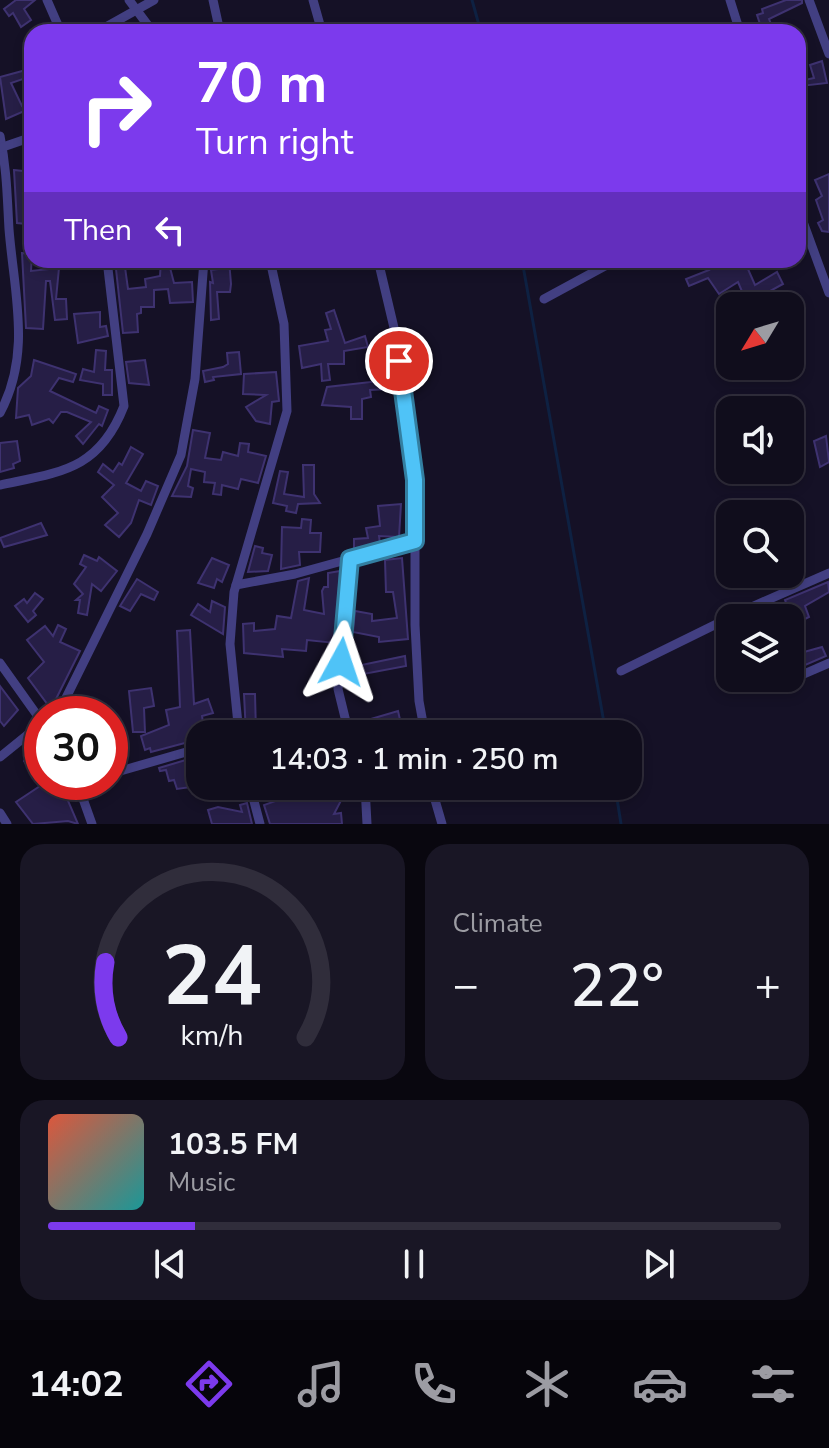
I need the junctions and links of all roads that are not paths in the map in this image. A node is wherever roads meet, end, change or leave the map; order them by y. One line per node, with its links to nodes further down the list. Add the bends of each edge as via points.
1 (47, 0): 9 (street)
2 (129, 0): 8 (street)
3 (154, 0): 8 (street)
4 (213, 0): 12 (street)
5 (313, 0): 13 (street)
6 (730, 0): 14 (street)
7 (809, 0): 15 (street)
8 (139, 10): 10 (street); 11 (street)
9 (58, 24)
10 (112, 24)
11 (148, 24)
12 (218, 24)
13 (320, 24)
14 (738, 24)
15 (829, 54)
16 (0, 136): 18 (street)
17 (24, 140): 18 (street)
18 (1, 148): 27 (street, via 9,181 21,324 14,380)
19 (806, 230): 25 (street)
20 (108, 268): 28 (street, via 124,406 116,426 98,452 83,462)
21 (203, 268): 37 (street, via 195,379 181,455)
22 (272, 268): 32 (street, via 284,324 287,411)
23 (380, 268): 29 (street, via 411,448)
24 (601, 268): 26 (street)
25 (829, 293)
26 (544, 299)
27 (0, 413)
28 (0, 485)
29 (415, 541): 30 (street); 41 (street)
30 (350, 559): 32 (street); 40 (street, via 338,689)
31 (829, 573): 35 (street)
32 (236, 585): 39 (street, via 230,644)
33 (0, 663): 38 (street)
34 (829, 663): 36 (street)
35 (621, 671)
36 (804, 674)
37 (67, 696)
38 (24, 697)
39 (238, 720)
40 (346, 720)
41 (424, 720)
42 (24, 737): 44 (street)
43 (186, 752): 45 (street)
44 (0, 757)
45 (128, 769)
46 (83, 800): 52 (street)
47 (254, 800): 53 (street)
48 (366, 800): 54 (street)
49 (435, 800): 55 (street)
50 (0, 813): 51 (street)
51 (7, 824)
52 (92, 824)
53 (260, 824)
54 (367, 824)
55 (442, 824)

